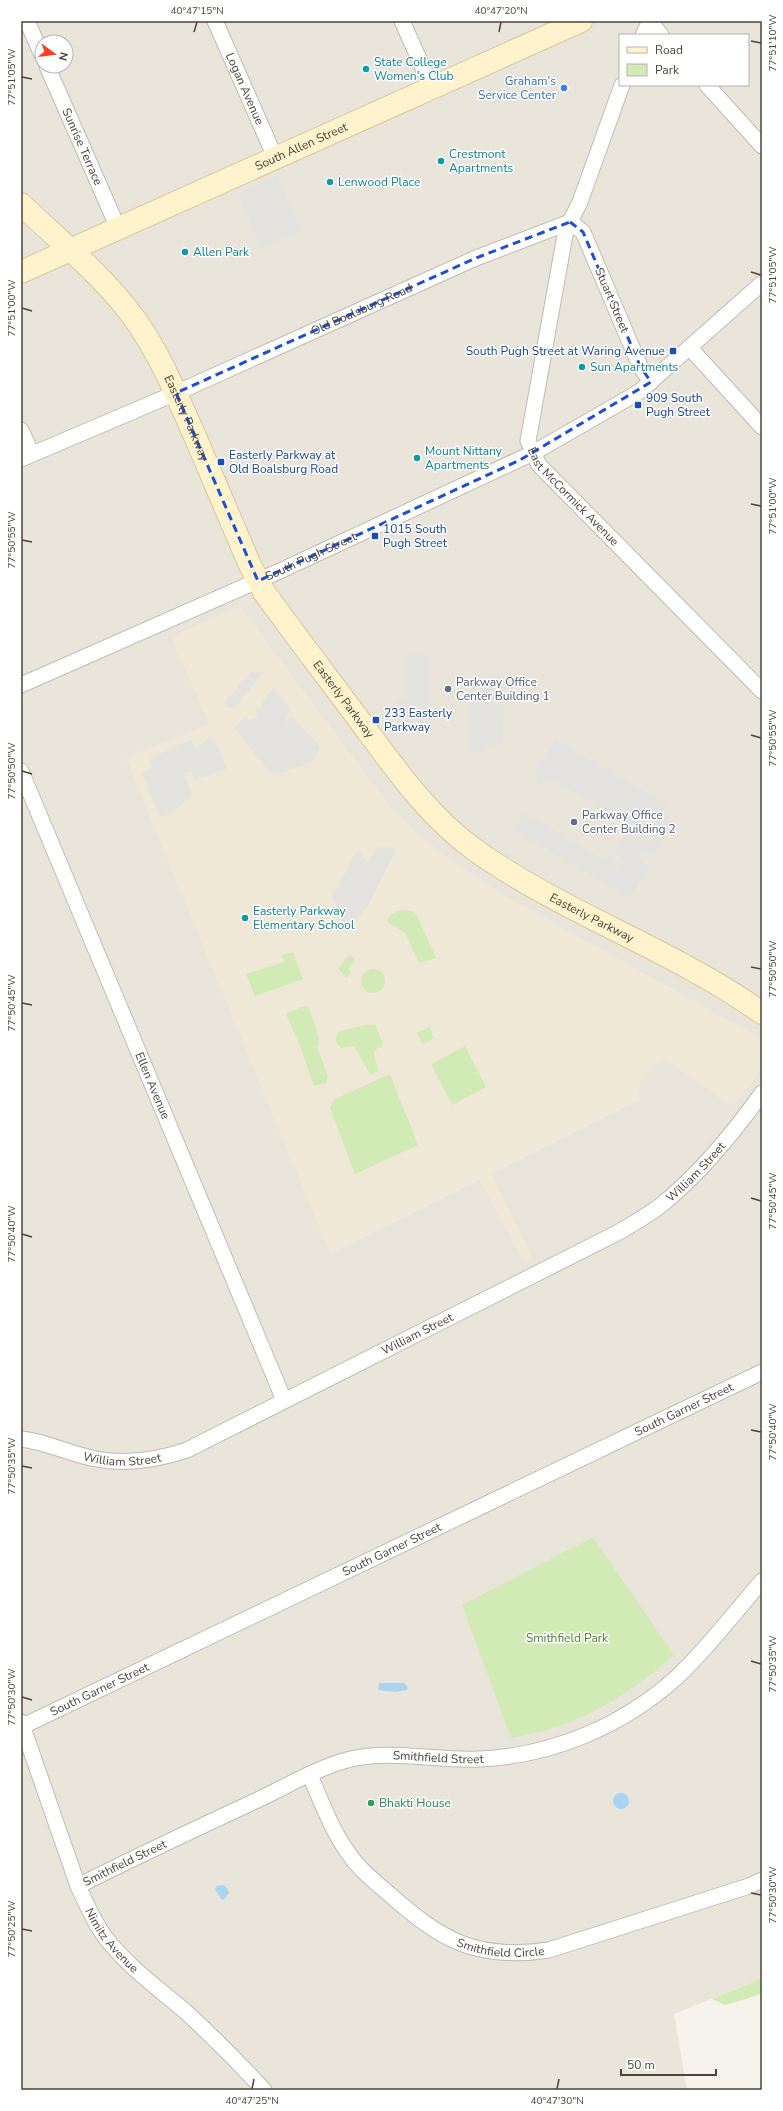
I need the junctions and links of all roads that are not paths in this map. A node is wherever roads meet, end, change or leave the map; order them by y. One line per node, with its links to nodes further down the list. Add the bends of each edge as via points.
1 (27, 21): 8 (street)
2 (215, 21): 14 (street, Logan Avenue)
3 (402, 21): 12 (street)
4 (581, 21): 12 (main road, South Allen Street)
5 (650, 21): 6 (street); 7 (street)
6 (644, 34)
7 (660, 34)
8 (34, 37)
9 (51, 74): 17 (street, Sunrise Terrace)
10 (622, 86): 16 (street, via 580,202)
11 (708, 86): 13 (street)
12 (432, 88): 14 (main road, South Allen Street)
13 (762, 146)
14 (275, 157): 17 (main road, South Allen Street)
15 (21, 204): 18 (main road, Easterly Parkway)
16 (570, 222): 22 (street, Stuart Street, via 583,232 640,366); 23 (street, Old Boalsburg Road, via 476,258); 26 (street, East McCormick Avenue, via 565,235 528,441)
17 (118, 228): 18 (main road, South Allen Street)
18 (69, 250): 19 (main road, South Allen Street); 23 (main road, Easterly Parkway, via 132,315 152,346)
19 (21, 272)
20 (762, 283): 21 (street, South Pugh Street)
21 (690, 348): 22 (street, South Pugh Street); 24 (street)
22 (651, 382): 26 (street, South Pugh Street, via 639,392)
23 (176, 393): 27 (street, Old Boalsburg Road); 28 (main road, Easterly Parkway)
24 (762, 427)
25 (21, 430): 27 (street)
26 (533, 453): 28 (street, South Pugh Street); 30 (street, East McCormick Avenue, via 539,465)
27 (26, 457)
28 (258, 581): 29 (street, South Pugh Street); 32 (main road, Easterly Parkway, via 403,778 437,817 463,840 536,888 704,976)
29 (21, 685)
30 (762, 691)
31 (21, 771): 35 (street, Ellen Avenue)
32 (762, 1013)
33 (762, 1093): 35 (street, William Street, via 703,1167 653,1210 619,1232)
34 (762, 1372): 38 (street, South Garner Street)
35 (284, 1400): 36 (street, William Street, via 187,1450 149,1461 118,1462 95,1459)
36 (21, 1439)
37 (762, 1580): 39 (street, Smithfield Street, via 700,1653 672,1681 628,1713 577,1739 525,1754 485,1759 365,1757 332,1765)
38 (22, 1725): 41 (street, Nimitz Avenue)
39 (310, 1775): 40 (street, Smithfield Circle, via 342,1844 367,1874 396,1900 443,1935 463,1945 491,1952 520,1954 549,1950); 41 (street, Smithfield Street)
40 (762, 1880)
41 (78, 1886): 42 (street, Nimitz Avenue, via 105,1936 123,1958 228,2052)
42 (264, 2090)

